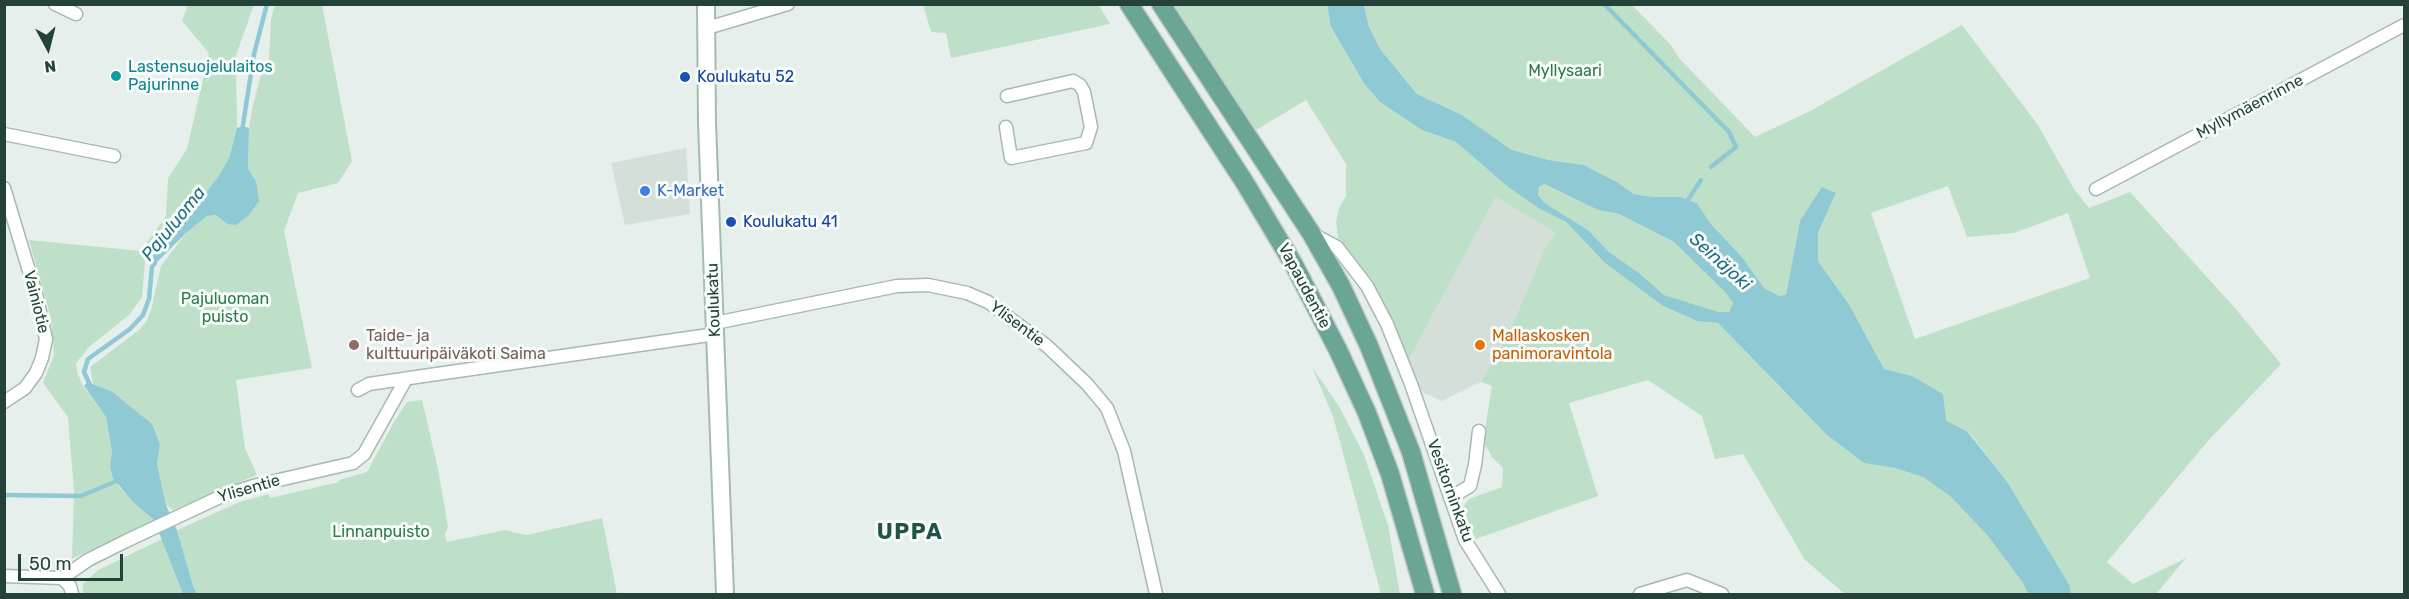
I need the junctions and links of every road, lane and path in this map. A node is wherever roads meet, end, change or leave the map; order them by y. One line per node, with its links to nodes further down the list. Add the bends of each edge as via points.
1 (55, 4): 6 (street)
2 (706, 4): 8 (street, Koulukatu)
3 (788, 4): 8 (street)
4 (1129, 4): 27 (main road, Vapaudentie, via 1245,183 1338,350 1390,474)
5 (1161, 4): 15 (main road, Vapaudentie)
6 (76, 14)
7 (2404, 25): 14 (street, Myllymäenrinne)
8 (707, 28): 16 (street, Koulukatu)
9 (1007, 96): 10 (street, via 1073,81 1084,92 1091,127 1086,143 1011,158)
10 (1006, 127)
11 (4, 134): 12 (street)
12 (114, 156)
13 (4, 188): 19 (street, Vainiotie, via 46,339 36,373 26,388)
14 (2096, 189)
15 (1311, 233): 21 (street, Vesitorninkatu, via 1337,248 1367,286 1387,324); 28 (main road, Vapaudentie, via 1369,346 1411,452)
16 (715, 329): 17 (street, Ylisentie); 25 (street, Koulukatu); 26 (street, Ylisentie, via 897,286 928,285 988,302 1047,346 1107,408 1124,451)
17 (406, 379): 18 (street, Ylisentie, via 369,384); 23 (street, Ylisentie, via 364,454 353,463 222,496 88,560)
18 (358, 390)
19 (4, 402)
20 (1479, 431): 21 (street, via 1470,486)
21 (1450, 498): 29 (street, Vesitorninkatu, via 1465,540)
22 (4, 576): 23 (street)
23 (62, 578): 24 (street)
24 (72, 594)
25 (725, 594)
26 (1156, 594)
27 (1425, 594)
28 (1452, 594)
29 (1499, 594)
30 (1640, 594): 31 (street, via 1687,580)
31 (1722, 594)

